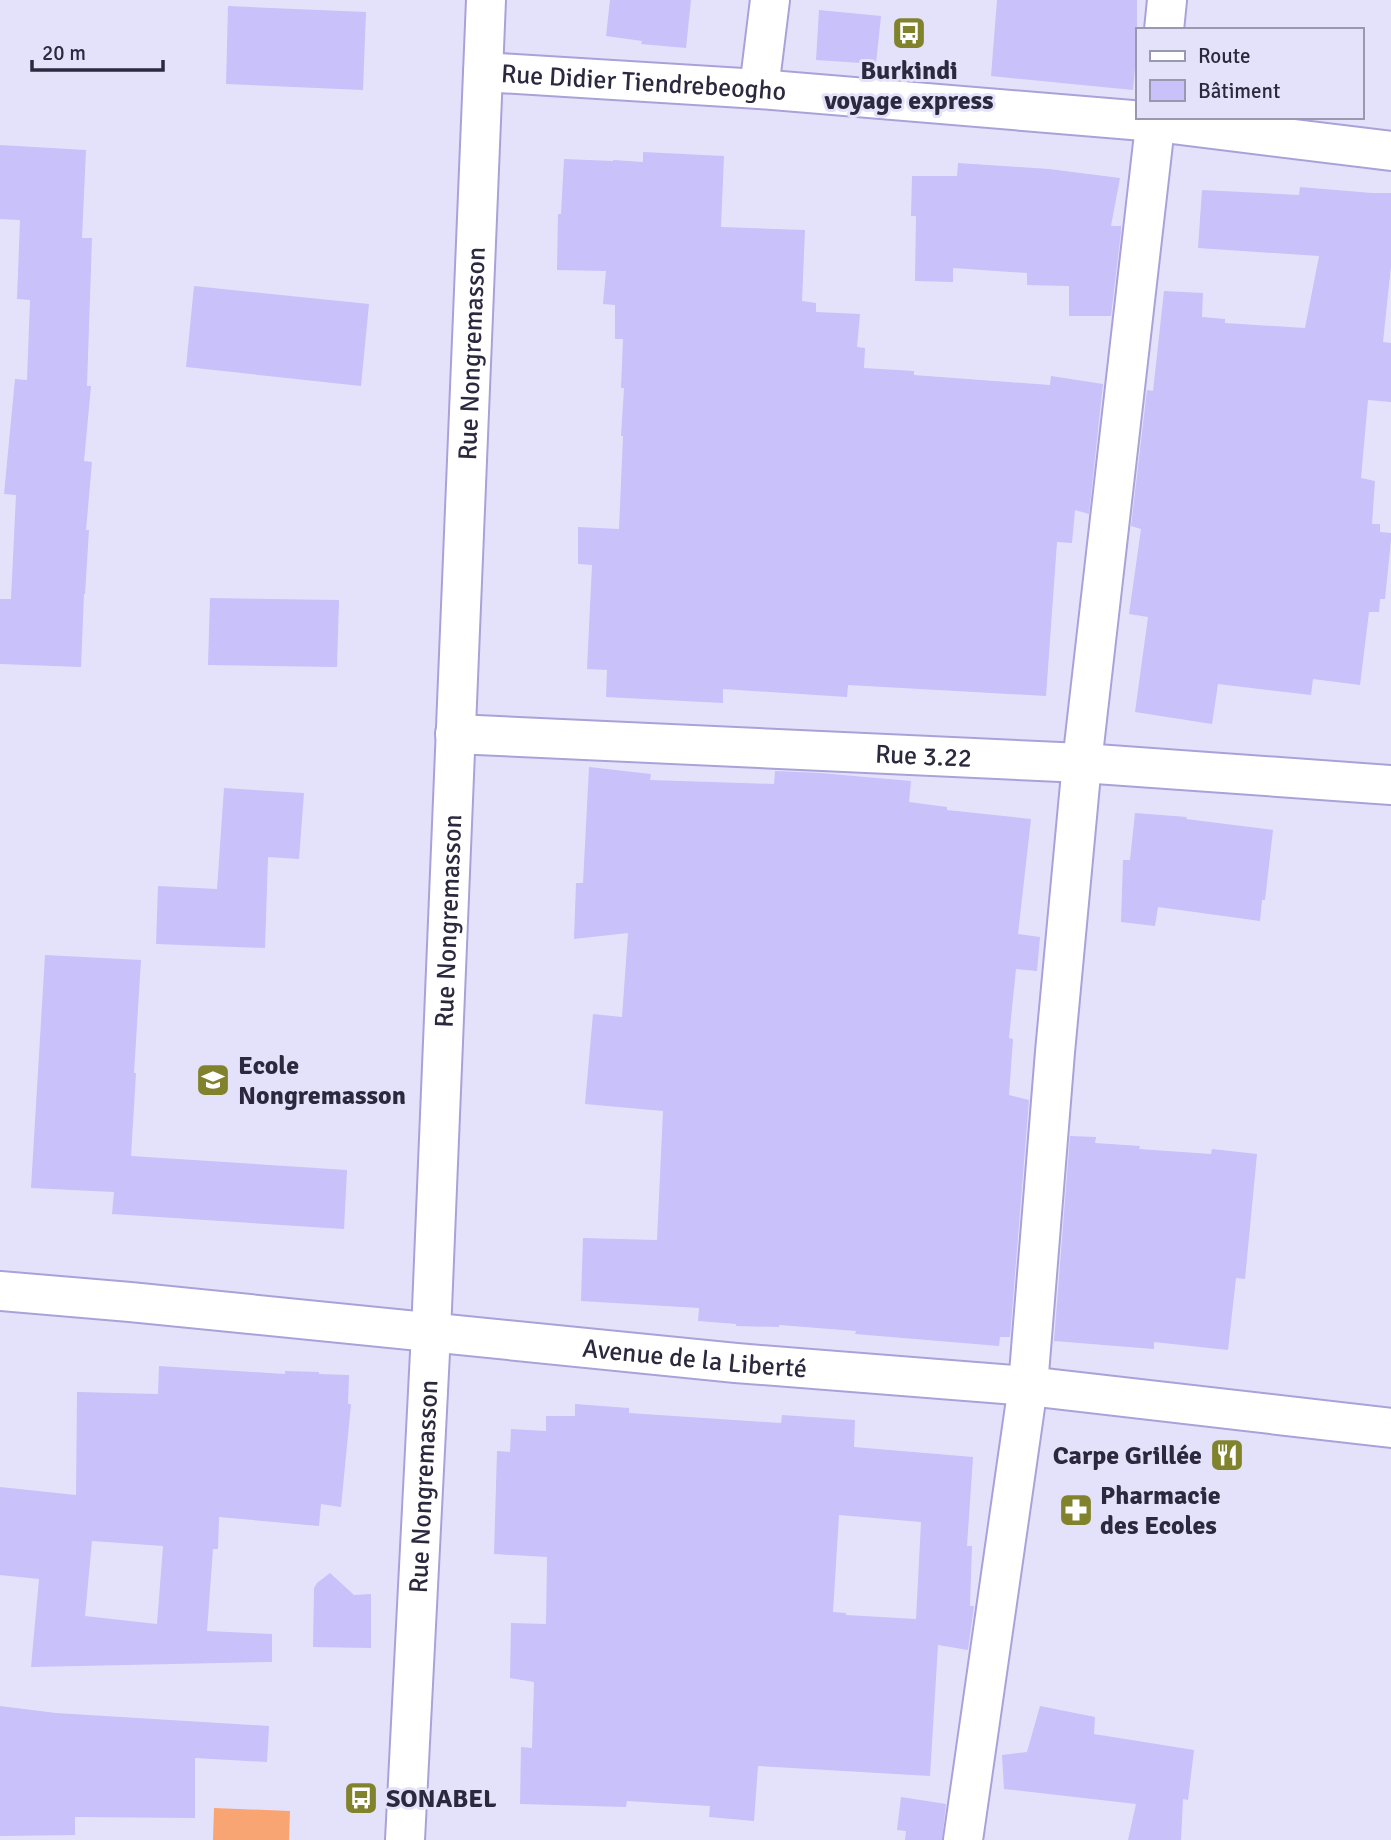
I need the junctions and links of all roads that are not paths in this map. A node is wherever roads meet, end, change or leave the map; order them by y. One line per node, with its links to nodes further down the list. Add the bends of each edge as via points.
1 (486, 0): 5 (street, Rue Nongremasson)
2 (770, 0): 6 (street)
3 (1167, 0): 4 (street)
4 (1164, 28)
5 (483, 72): 6 (street, Rue Didier Tiendrebeogho); 10 (street, Rue Nongremasson)
6 (759, 89): 7 (street, Rue Didier Tiendrebeogho)
7 (1136, 117)
8 (1156, 119): 9 (street, Rue Didier Tiendrebeogho); 11 (street)
9 (1391, 151)
10 (455, 734): 11 (street, Rue 3.22); 14 (street, Rue Nongremasson)
11 (1082, 763): 12 (street, Rue 3.22); 15 (street)
12 (1391, 785)
13 (0, 1291): 14 (street, Avenue de la Liberté)
14 (431, 1333): 15 (street, Avenue de la Liberté); 17 (street, Rue Nongremasson)
15 (1028, 1386): 16 (street, Avenue de la Liberté); 18 (street)
16 (1391, 1428)
17 (405, 1840)
18 (963, 1840)

